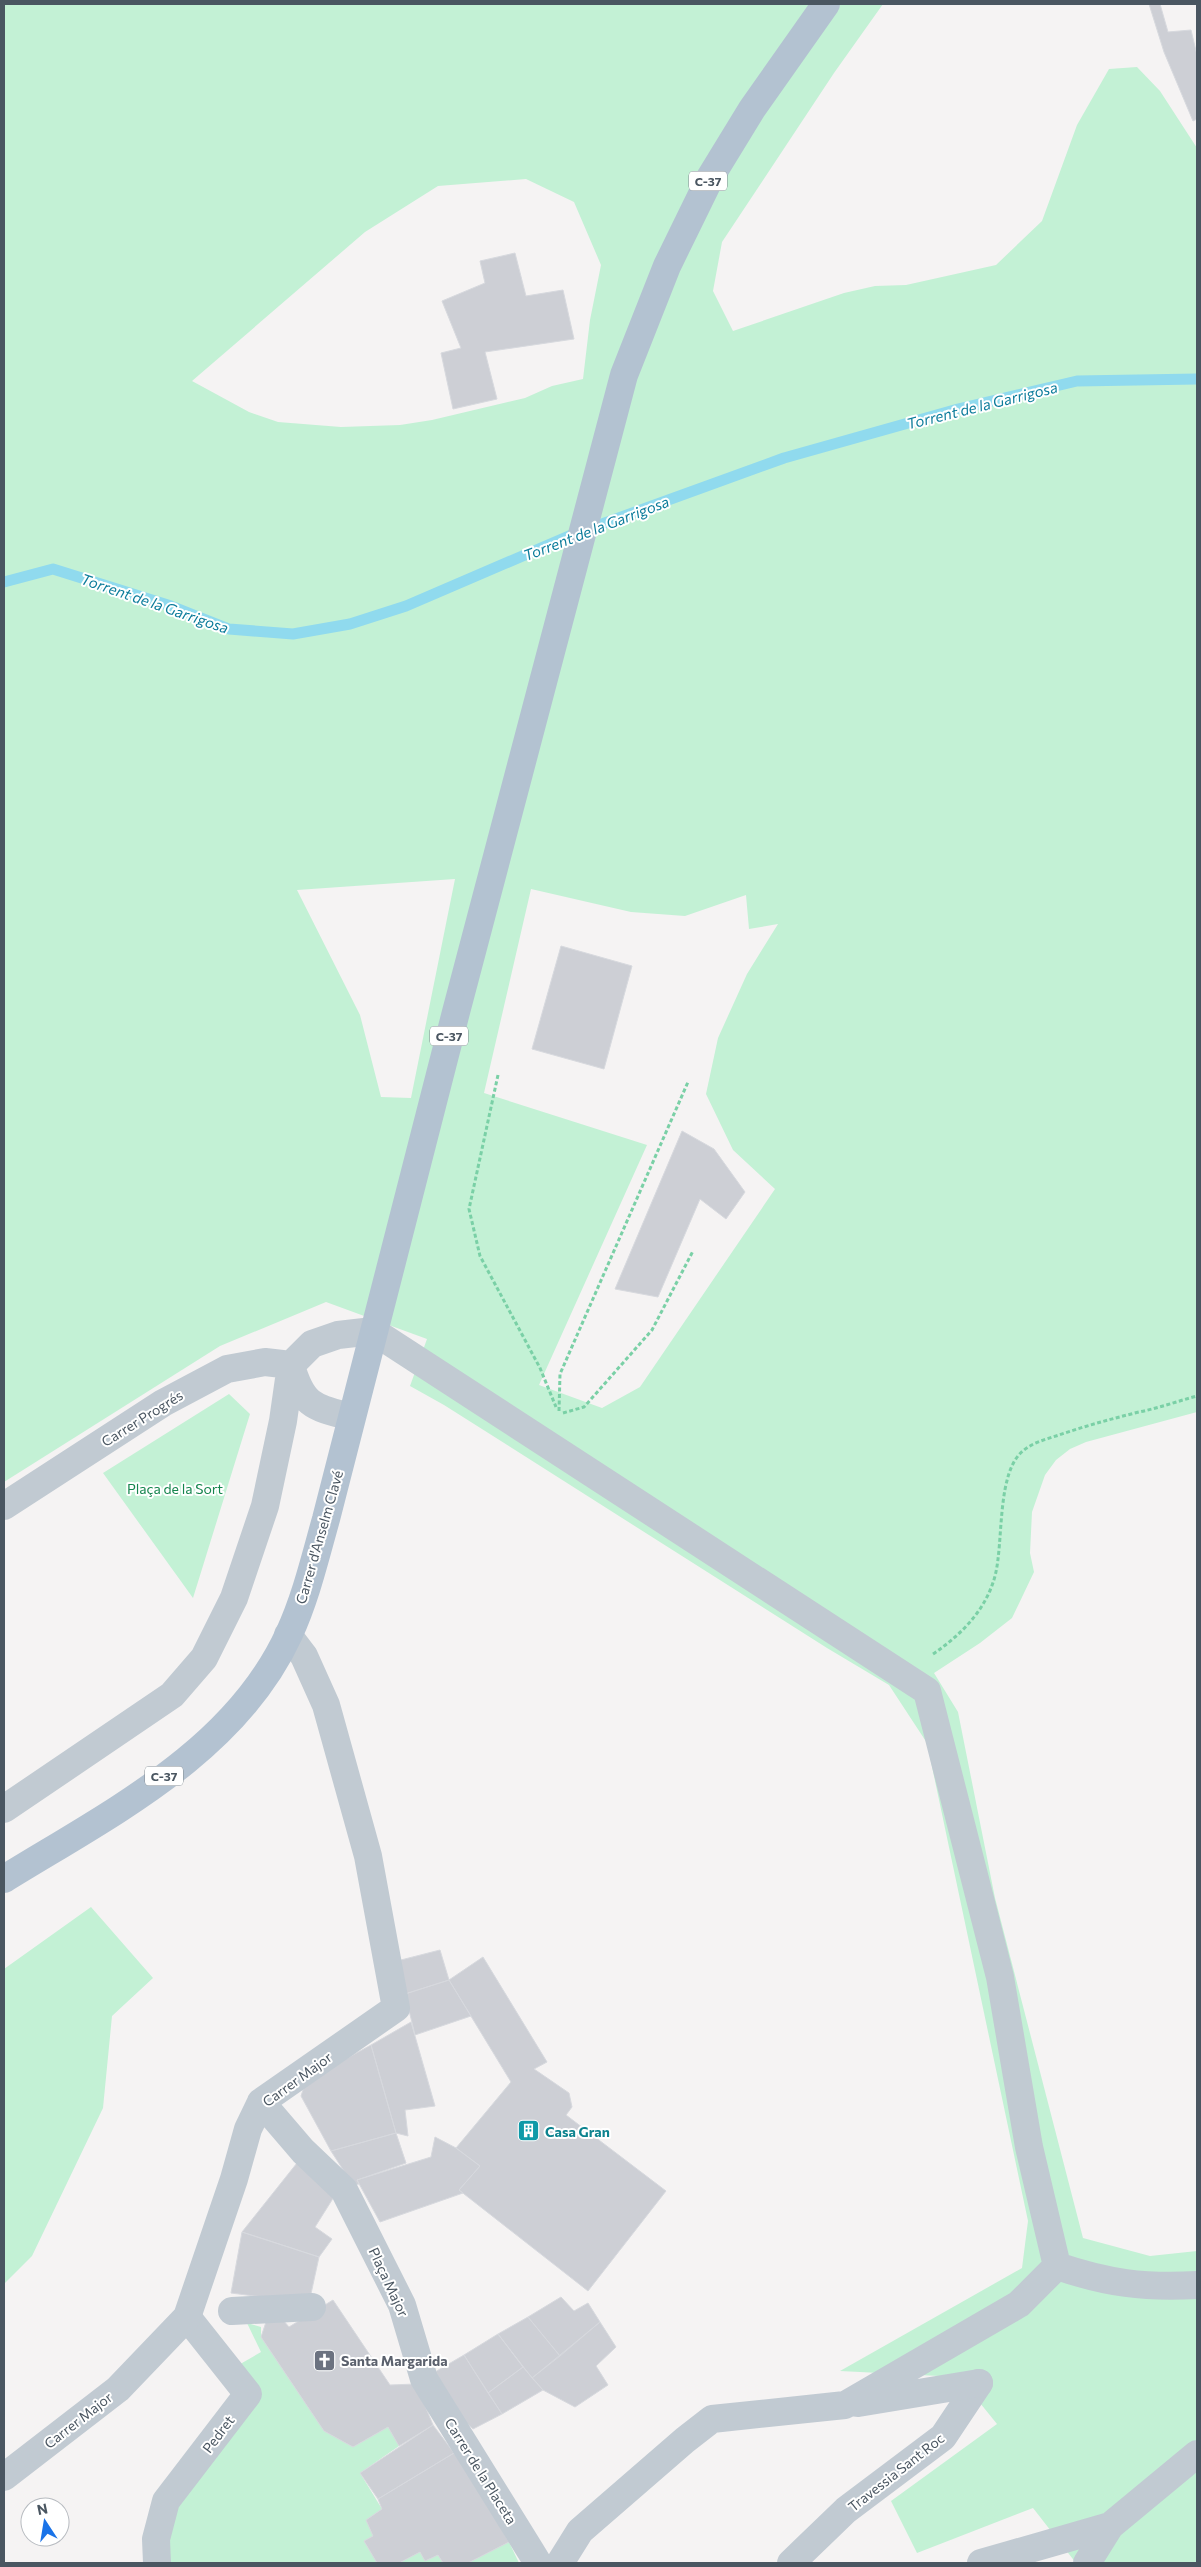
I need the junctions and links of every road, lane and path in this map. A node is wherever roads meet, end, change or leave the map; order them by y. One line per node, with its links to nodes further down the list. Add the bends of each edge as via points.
1 (826, 4): 5 (main road, Carrer d'Anselm Clavé / C-37, via 752,109 711,176 667,266 624,375)
2 (498, 1075): 8 (path, via 469,1209 480,1256 540,1368)
3 (688, 1082): 8 (path, via 560,1374)
4 (694, 1251): 8 (path, via 652,1330 584,1407)
5 (373, 1331): 6 (street, via 338,1335 312,1344); 9 (main road, Carrer d'Anselm Clavé / C-37); 12 (street)
6 (291, 1365): 9 (street, via 304,1399 323,1410); 10 (street, Carrer Progrés, via 265,1362 227,1369 164,1403); 13 (street, via 265,1506 234,1598 204,1658 172,1695)
7 (1197, 1396): 12 (path, via 1094,1422 1023,1450 1012,1463 1006,1480 995,1578 977,1614 950,1643 932,1655)
8 (558, 1414)
9 (351, 1417): 11 (main road, Carrer d'Anselm Clavé / C-37, via 307,1589)
10 (4, 1506)
11 (288, 1635): 14 (main road, Carrer d'Anselm Clavé / C-37, via 242,1708 207,1744 136,1796); 15 (street, Carrer Major, via 304,1656 326,1705 368,1856 396,2008)
12 (895, 1669): 16 (street, via 928,1691 1000,1977 1030,2147)
13 (4, 1809)
14 (4, 1879)
15 (261, 2102): 20 (street, Carrer Major, via 248,2129); 21 (street, Plaça Major, via 303,2151 344,2190 402,2305)
16 (1057, 2266): 17 (street, via 1096,2279 1158,2287); 22 (street, via 1019,2304)
17 (1197, 2285)
18 (312, 2307): 19 (street)
19 (232, 2311)
20 (195, 2316): 24 (street, Carrer Major, via 118,2389); 26 (street, Pedret, via 248,2394 166,2501 156,2539)
21 (424, 2379): 27 (street, Carrer de la Placeta)
22 (844, 2405): 28 (street, Travessia Sant Roc, via 712,2419 580,2531); 29 (street, Travessia Sant Roc, via 979,2383 944,2436 846,2510)
23 (1197, 2454): 25 (street)
24 (4, 2477)
25 (1110, 2526): 30 (street); 31 (street)
26 (157, 2563)
27 (538, 2563)
28 (560, 2563)
29 (791, 2563)
30 (981, 2563)
31 (1087, 2563)

